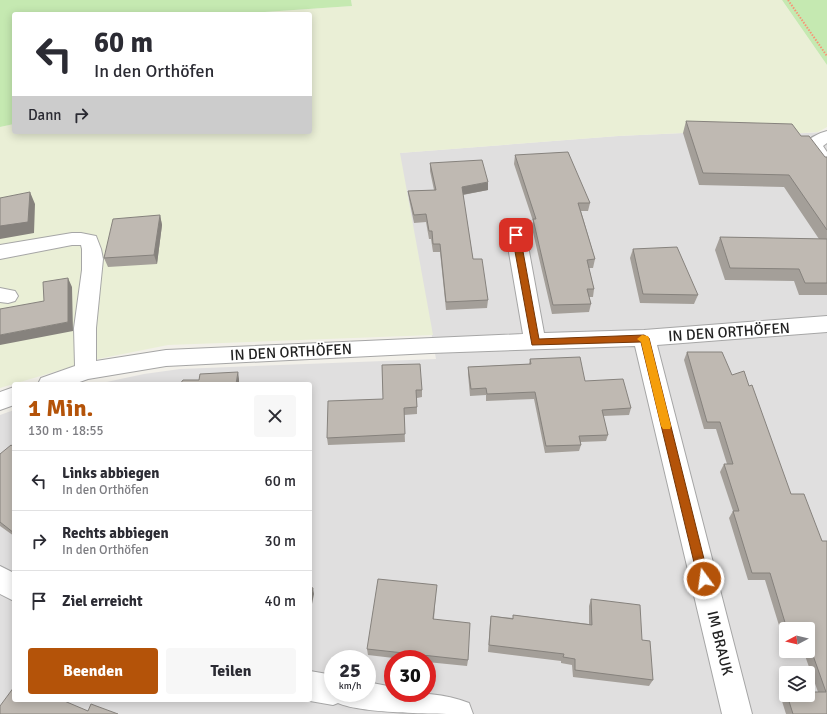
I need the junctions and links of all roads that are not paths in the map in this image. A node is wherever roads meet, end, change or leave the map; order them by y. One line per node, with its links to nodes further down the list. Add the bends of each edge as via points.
1 (827, 136): 2 (street, via 814,145)
2 (827, 164)
3 (516, 235): 7 (street)
4 (0, 252): 8 (street, via 72,239 89,241 93,247 85,327)
5 (827, 324): 6 (street, IN DEN ORTHÖFEN)
6 (644, 338): 7 (street, IN DEN ORTHÖFEN); 18 (street, IM BRAUK)
7 (535, 342): 8 (street, IN DEN ORTHÖFEN, via 431,344 166,358)
8 (86, 372): 9 (street, IN DEN ORTHÖFEN)
9 (55, 382)
10 (12, 397): 11 (street)
11 (0, 401)
12 (0, 579): 13 (street)
13 (12, 587)
14 (312, 686): 15 (street)
15 (324, 688)
16 (376, 698): 17 (street)
17 (458, 714)
18 (737, 714)

